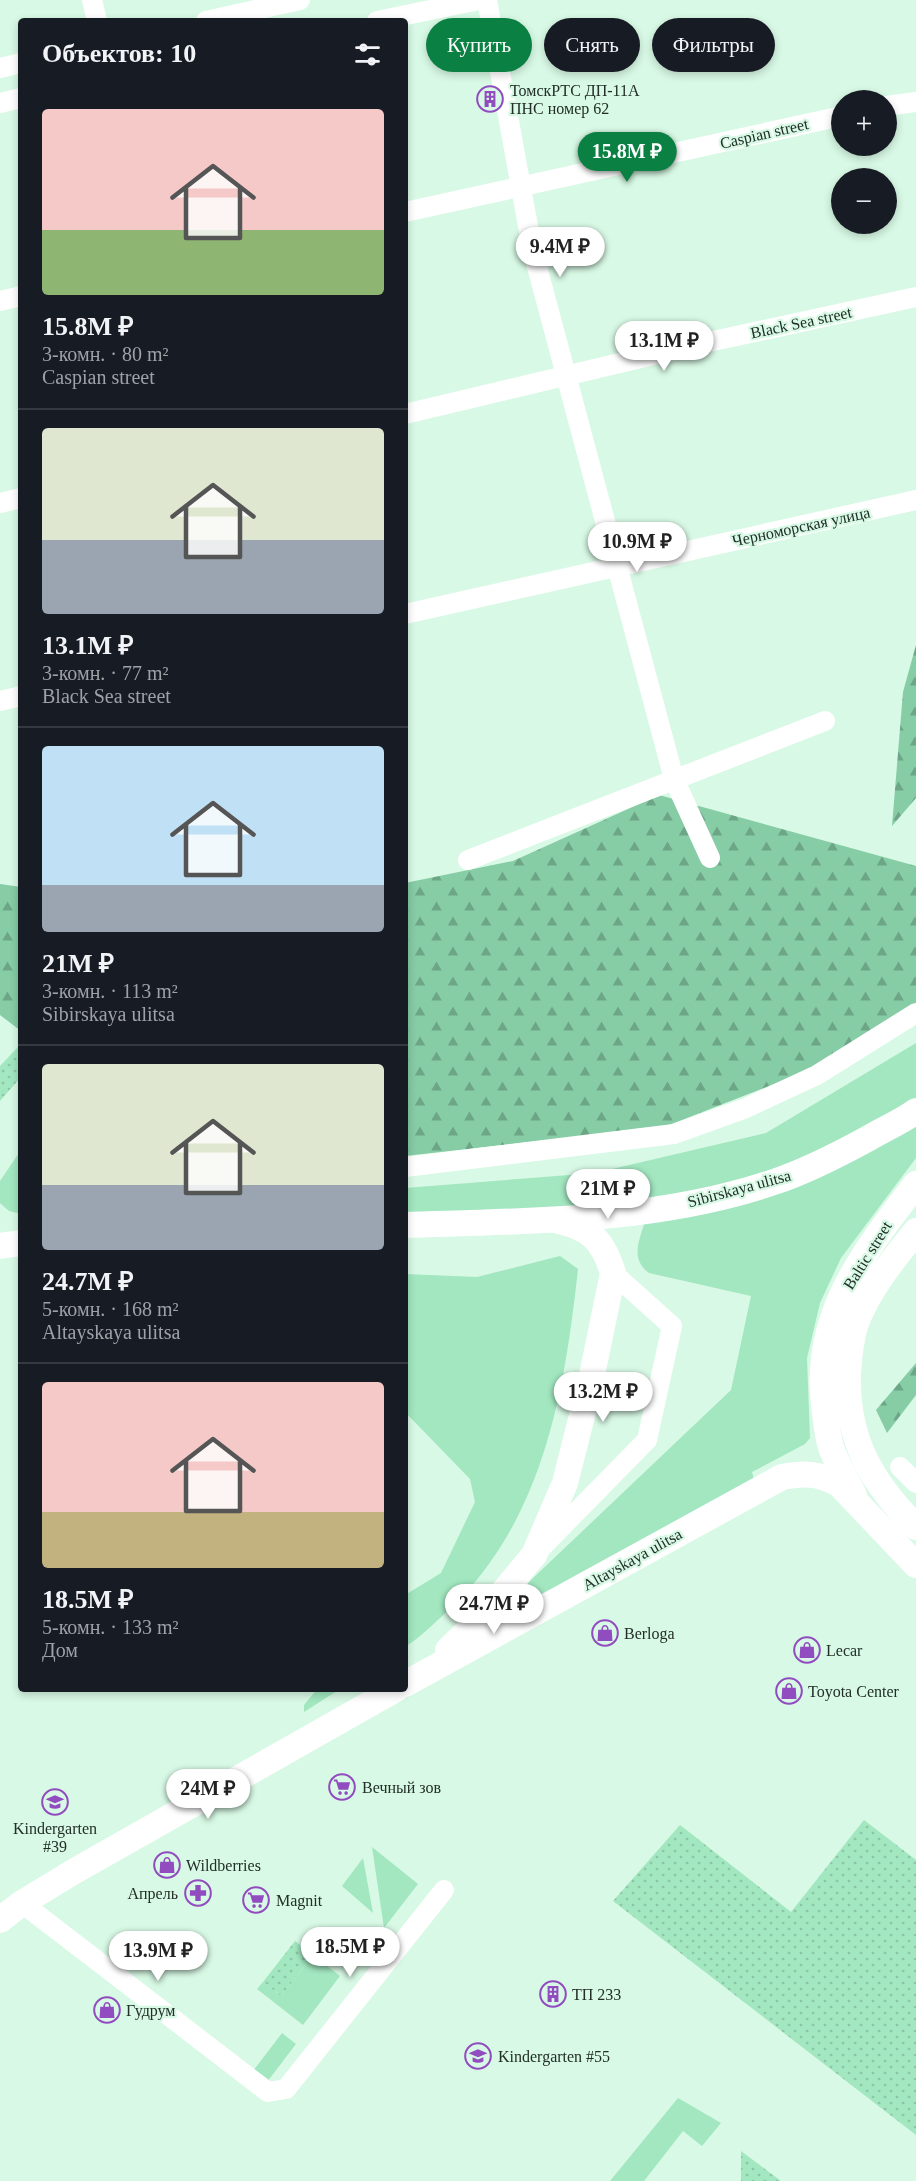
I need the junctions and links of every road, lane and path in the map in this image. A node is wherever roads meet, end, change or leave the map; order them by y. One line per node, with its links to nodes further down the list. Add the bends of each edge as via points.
1 (92, 0): 5 (street)
2 (300, 0): 6 (street)
3 (479, 0): 7 (street)
4 (487, 0): 13 (street)
5 (96, 18)
6 (219, 18)
7 (392, 18)
8 (18, 64): 9 (street)
9 (0, 68)
10 (916, 102): 11 (street)
11 (897, 105)
12 (831, 118): 13 (street, Caspian street)
13 (521, 187): 14 (street, Caspian street); 18 (street, via 532,248)
14 (408, 211)
15 (18, 297): 17 (street)
16 (916, 297): 18 (street, Black Sea street)
17 (0, 301)
18 (567, 376): 19 (street, Black Sea street); 23 (street)
19 (408, 413)
20 (18, 499): 22 (street)
21 (916, 500): 23 (street, Черноморская улица)
22 (0, 503)
23 (616, 567): 24 (street, Черноморская улица); 28 (street)
24 (408, 613)
25 (18, 697): 26 (street)
26 (0, 701)
27 (825, 720): 28 (street)
28 (674, 779): 29 (street); 30 (street)
29 (710, 858)
30 (468, 860)
31 (916, 1013): 33 (street, via 817,1075 746,1108 674,1134)
32 (916, 1111): 35 (main road, Sibirskaya ulitsa, via 831,1159 774,1182 636,1212)
33 (408, 1167)
34 (916, 1184): 43 (main road, Baltic street, via 848,1278 822,1359 822,1392 831,1449)
35 (555, 1220): 36 (main road, Sibirskaya ulitsa); 40 (main road, via 592,1235 600,1243)
36 (408, 1225)
37 (916, 1231): 44 (main road, Baltic street, via 873,1290 856,1324 848,1393 849,1415 865,1461 876,1481)
38 (18, 1243): 39 (main road)
39 (0, 1246)
40 (613, 1273): 45 (main road, via 565,1484); 45 (street, via 672,1326 647,1440)
41 (900, 1467): 42 (street)
42 (916, 1483)
43 (859, 1504): 46 (main road); 48 (main road, Altayskaya ulitsa, via 839,1484 822,1475 782,1477)
44 (916, 1527)
45 (534, 1555): 47 (main road, via 483,1616)
46 (916, 1565)
47 (408, 1681)
48 (408, 1682)
49 (390, 1692): 51 (main road, Altayskaya ulitsa)
50 (444, 1890): 51 (street, via 286,2089 268,2092)
51 (22, 1903): 52 (main road, Altayskaya ulitsa)
52 (0, 1920)

